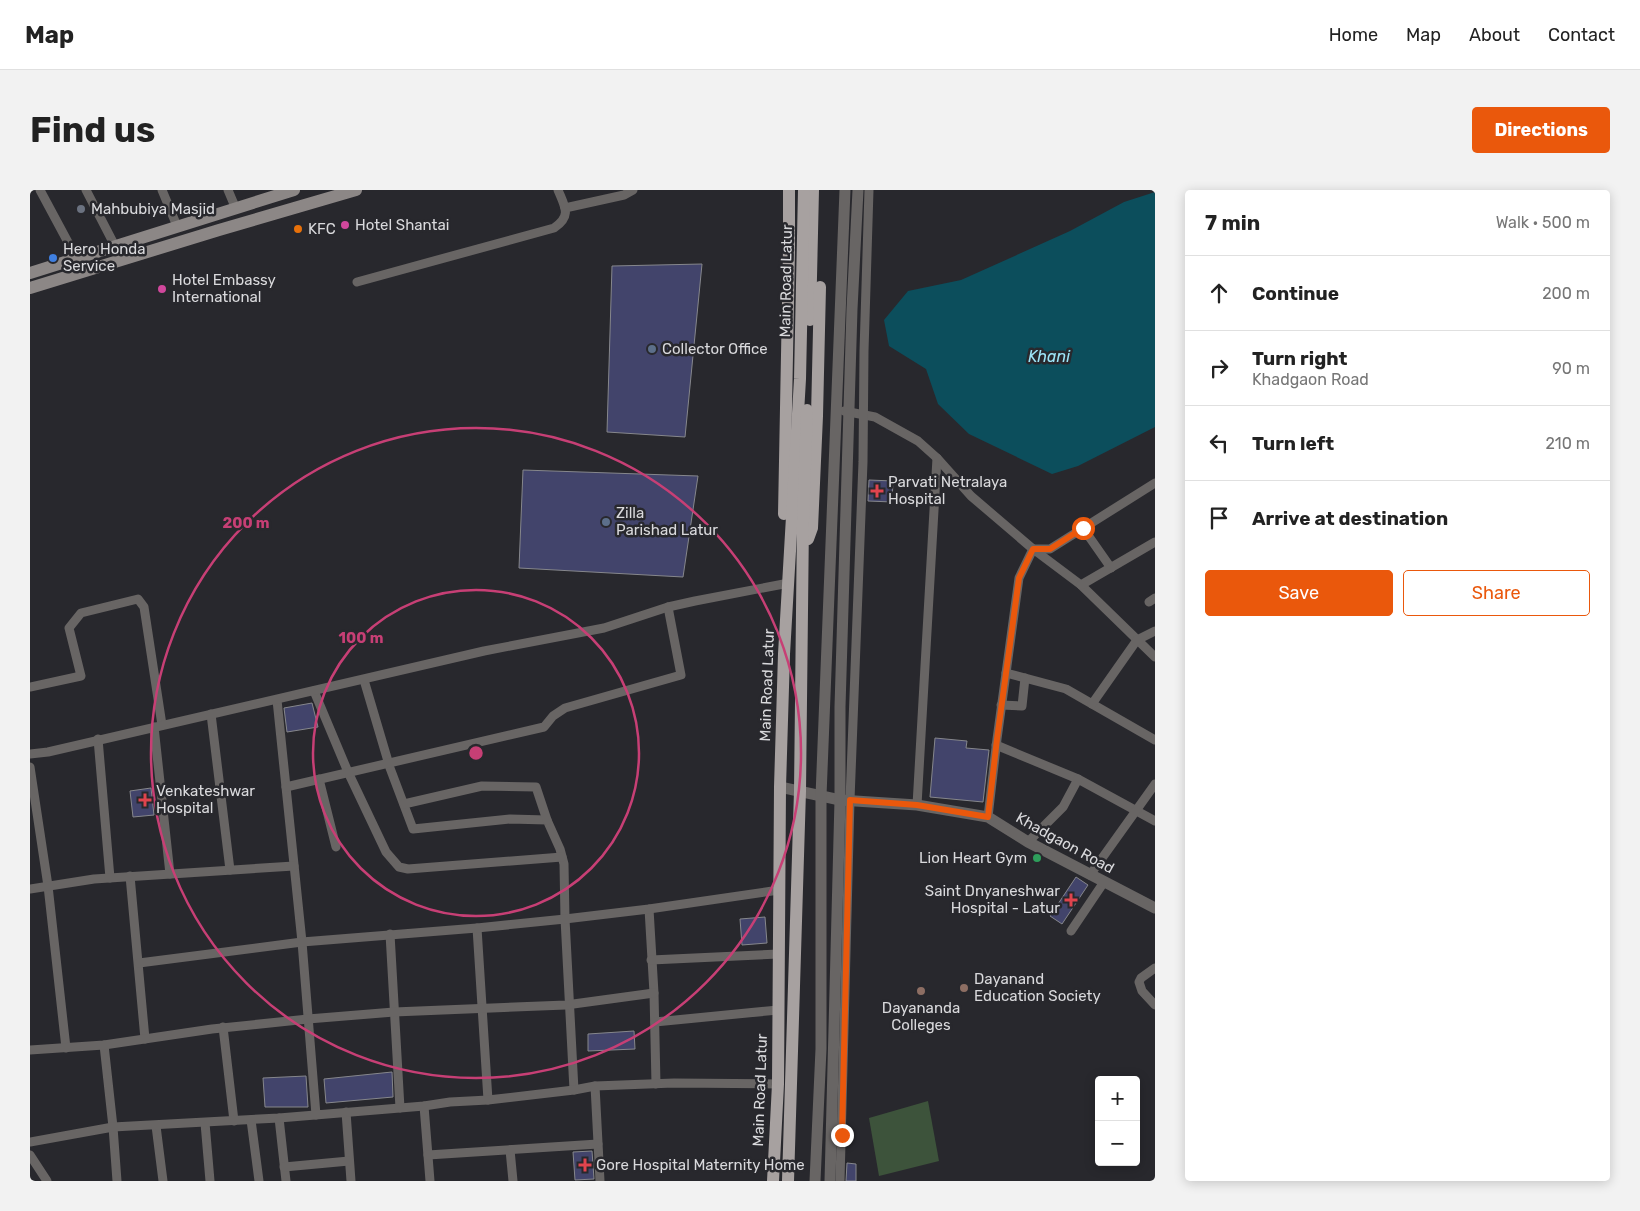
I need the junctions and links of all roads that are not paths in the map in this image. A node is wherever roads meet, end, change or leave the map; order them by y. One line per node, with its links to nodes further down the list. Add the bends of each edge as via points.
1 (40, 190): 20 (street)
2 (86, 190): 19 (street)
3 (162, 190): 18 (street)
4 (228, 190): 17 (street)
5 (356, 190): 23 (main road)
6 (558, 190): 16 (street)
7 (634, 190): 16 (street)
8 (789, 190): 33 (main road, via 784,521)
9 (804, 190): 33 (main road, Main Road Latur, via 800,379)
10 (813, 190): 32 (main road, Main Road Latur)
11 (820, 190): 32 (main road, via 812,528)
12 (845, 190): 24 (street)
13 (858, 190): 25 (street)
14 (870, 190): 26 (street)
15 (287, 191): 17 (main road)
16 (565, 208): 22 (street, via 565,218 554,228)
17 (236, 209): 18 (main road)
18 (177, 226): 19 (main road)
19 (115, 246): 20 (main road)
20 (77, 259): 21 (main road)
21 (30, 273)
22 (357, 282)
23 (30, 288)
24 (836, 410): 25 (street); 64 (street)
25 (849, 411): 26 (street); 65 (street, via 840,707)
26 (863, 414): 27 (street, via 875,417 918,441); 65 (street)
27 (937, 458): 31 (street, via 971,496); 67 (street)
28 (1155, 482): 29 (street)
29 (1083, 528): 31 (street, via 1050,549); 34 (street)
30 (1155, 542): 34 (street)
31 (1033, 549): 36 (street); 41 (street, via 1019,578)
32 (803, 557): 63 (main road, Main Road Latur)
33 (790, 558): 35 (main road, Main Road Latur)
34 (1111, 568): 36 (street)
35 (788, 583): 37 (street); 62 (main road, Main Road Latur)
36 (1082, 585): 39 (street)
37 (668, 607): 43 (street, via 604,628 484,651); 55 (street, via 681,675 566,708 544,727)
38 (1155, 631): 39 (street)
39 (1137, 640): 40 (street); 47 (street)
40 (1155, 657)
41 (1006, 673): 42 (street); 48 (street)
42 (1025, 678): 47 (street, via 1066,689); 48 (street, via 1022,706)
43 (364, 680): 45 (street); 55 (street)
44 (30, 687): 50 (street, via 81,676 69,628 81,614 138,599 144,607)
45 (314, 691): 46 (street); 57 (street)
46 (276, 700): 49 (street); 61 (street)
47 (1092, 704): 52 (street)
48 (1001, 705): 53 (street)
49 (211, 714): 50 (street); 77 (street)
50 (158, 726): 51 (street); 78 (street)
51 (98, 739): 54 (street); 81 (street)
52 (1155, 740)
53 (996, 745): 59 (street); 69 (street)
54 (30, 754)
55 (389, 763): 57 (street); 66 (street)
56 (30, 767): 72 (street)
57 (348, 772): 58 (street); 75 (street, via 386,852 399,867 408,869)
58 (319, 779): 61 (street); 74 (street)
59 (1078, 779): 68 (street); 73 (street, via 1063,806)
60 (1155, 784): 68 (street)
61 (286, 787): 76 (street)
62 (780, 787): 63 (street, Khadgaon Road); 85 (main road, Main Road Latur)
63 (800, 791): 64 (street, Khadgaon Road); 143 (main road, Main Road Latur)
64 (821, 796): 65 (street, Khadgaon Road); 144 (street, via 821,1049)
65 (845, 800): 67 (street, Khadgaon Road); 145 (street); 146 (street)
66 (404, 804): 70 (street, via 413,828 510,819); 70 (street, via 482,786 536,787)
67 (917, 805): 69 (street, Khadgaon Road)
68 (1135, 811): 71 (street); 79 (street)
69 (988, 817): 73 (street, Khadgaon Road)
70 (548, 820): 75 (street)
71 (1155, 821)
72 (34, 824): 83 (street)
73 (1028, 842): 79 (street, Khadgaon Road)
74 (336, 847)
75 (562, 857): 88 (street)
76 (294, 866): 77 (street); 92 (street)
77 (230, 870): 78 (street)
78 (170, 874): 80 (street)
79 (1090, 875): 82 (street, Khadgaon Road)
80 (130, 876): 81 (street); 95 (street)
81 (110, 878): 83 (street)
82 (1104, 882): 86 (street, Khadgaon Road); 90 (street)
83 (48, 886): 84 (street); 108 (street)
84 (30, 889)
85 (779, 890): 87 (street); 93 (main road, Main Road Latur)
86 (1155, 908)
87 (648, 909): 88 (street); 94 (street)
88 (565, 919): 89 (street); 98 (street)
89 (477, 928): 91 (street); 100 (street)
90 (1071, 931)
91 (390, 934): 92 (street); 102 (street)
92 (302, 942): 95 (street); 103 (street)
93 (778, 954): 94 (street); 101 (main road, Main Road Latur)
94 (651, 960): 97 (street)
95 (139, 963): 106 (street)
96 (1155, 968): 99 (street, via 1139,982 1142,991)
97 (654, 993): 98 (street); 104 (street)
98 (569, 1005): 100 (street); 113 (street)
99 (1155, 1005)
100 (482, 1008): 102 (street); 114 (street)
101 (778, 1010): 104 (street); 111 (main road, Main Road Latur)
102 (394, 1012): 103 (street); 116 (street)
103 (308, 1019): 105 (street); 118 (street)
104 (655, 1022): 110 (street)
105 (223, 1028): 106 (street); 121 (street)
106 (145, 1039): 107 (street)
107 (104, 1045): 108 (street); 124 (street)
108 (66, 1048): 109 (street)
109 (30, 1050)
110 (656, 1084): 111 (street); 112 (street)
111 (778, 1084): 142 (main road, Main Road Latur)
112 (595, 1086): 113 (street); 126 (street)
113 (574, 1090): 114 (street)
114 (488, 1100): 115 (street)
115 (424, 1106): 116 (street); 128 (street)
116 (400, 1108): 117 (street)
117 (346, 1112): 118 (street); 130 (street)
118 (316, 1115): 119 (street)
119 (279, 1118): 120 (street); 131 (street)
120 (251, 1120): 121 (street); 136 (street)
121 (234, 1121): 122 (street)
122 (205, 1123): 123 (street); 135 (street)
123 (156, 1126): 124 (street); 134 (street)
124 (113, 1127): 125 (street); 133 (street)
125 (30, 1142)
126 (598, 1144): 127 (street); 141 (street)
127 (510, 1150): 128 (street); 140 (street)
128 (428, 1155): 139 (street)
129 (31, 1157): 132 (street)
130 (349, 1161): 131 (street); 138 (street)
131 (284, 1167): 137 (street)
132 (47, 1181)
133 (117, 1181)
134 (162, 1181)
135 (210, 1181)
136 (259, 1181)
137 (286, 1181)
138 (351, 1181)
139 (430, 1181)
140 (513, 1181)
141 (600, 1181)
142 (773, 1181)
143 (788, 1181)
144 (815, 1181)
145 (830, 1181)
146 (840, 1181)

